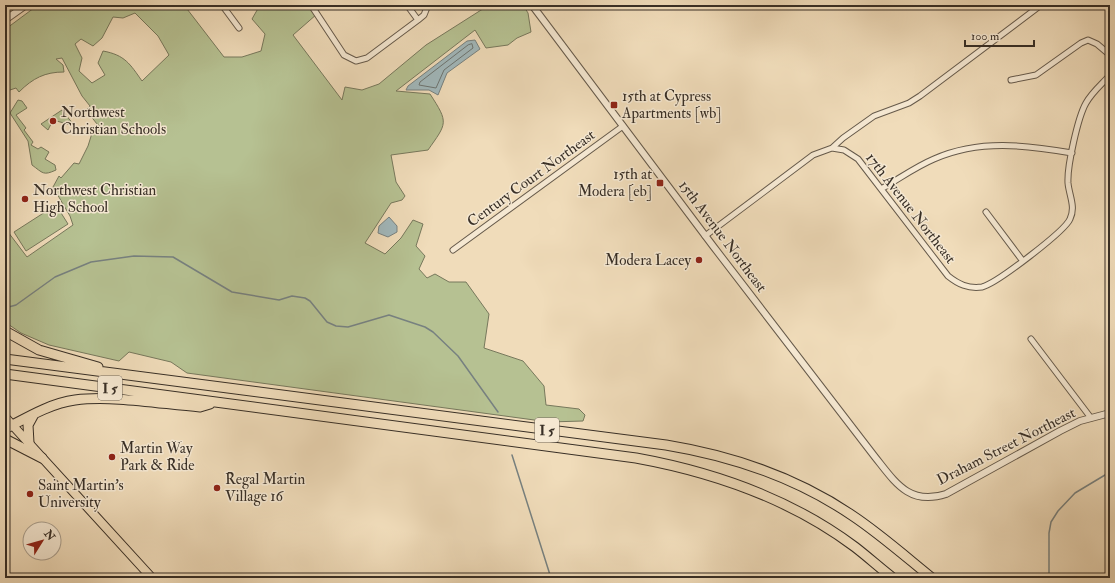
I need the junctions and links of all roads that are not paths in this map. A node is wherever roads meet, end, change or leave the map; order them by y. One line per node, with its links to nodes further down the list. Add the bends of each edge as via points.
1 (26, 5): 8 (street)
2 (222, 5): 10 (street)
3 (311, 5): 9 (street, via 344,56 356,61 367,58)
4 (407, 5): 9 (street)
5 (428, 5): 9 (street, via 424,15)
6 (532, 5): 14 (street, 15th Avenue Northeast)
7 (1041, 5): 15 (street, via 920,96 909,103 874,116)
8 (5, 20)
9 (418, 20)
10 (239, 28)
11 (1110, 55): 13 (street, via 1088,40 1036,76)
12 (1110, 75): 16 (street, via 1083,108)
13 (1011, 80)
14 (623, 126): 19 (street, 15th Avenue Northeast); 20 (street, Century Court Northeast)
15 (832, 148): 17 (street, 17th Avenue Northeast, via 856,156); 19 (street, via 813,155)
16 (1072, 153): 17 (street, via 1016,145 968,148 933,159); 21 (street, via 1068,182 1073,210 1071,217 1062,229)
17 (881, 189): 21 (street, 17th Avenue Northeast, via 948,276 964,286 982,287)
18 (986, 212): 21 (street)
19 (705, 236): 36 (street, 15th Avenue Northeast)
20 (454, 250)
21 (1022, 260)
22 (5, 330): 26 (highway, via 40,350)
23 (1030, 340): 31 (street)
24 (5, 359): 26 (highway, I 5)
25 (5, 374): 27 (highway, I 5)
26 (128, 375): 39 (highway, I 5, via 666,445 720,456 772,473 822,496 868,527)
27 (216, 403): 29 (highway, via 200,407 96,398 74,400); 38 (highway, I 5, via 673,465 741,486 776,501 849,543)
28 (1110, 413): 31 (street, Draham Street Northeast)
29 (34, 414): 32 (highway); 34 (highway, via 28,425)
30 (5, 417): 32 (main road)
31 (1091, 418): 36 (street, Draham Street Northeast, via 1060,431 939,496 916,496)
32 (9, 427): 34 (main road)
33 (5, 439): 35 (highway)
34 (28, 443): 35 (main road)
35 (42, 458): 37 (main road)
36 (895, 481)
37 (152, 578)
38 (893, 578)
39 (932, 578)

